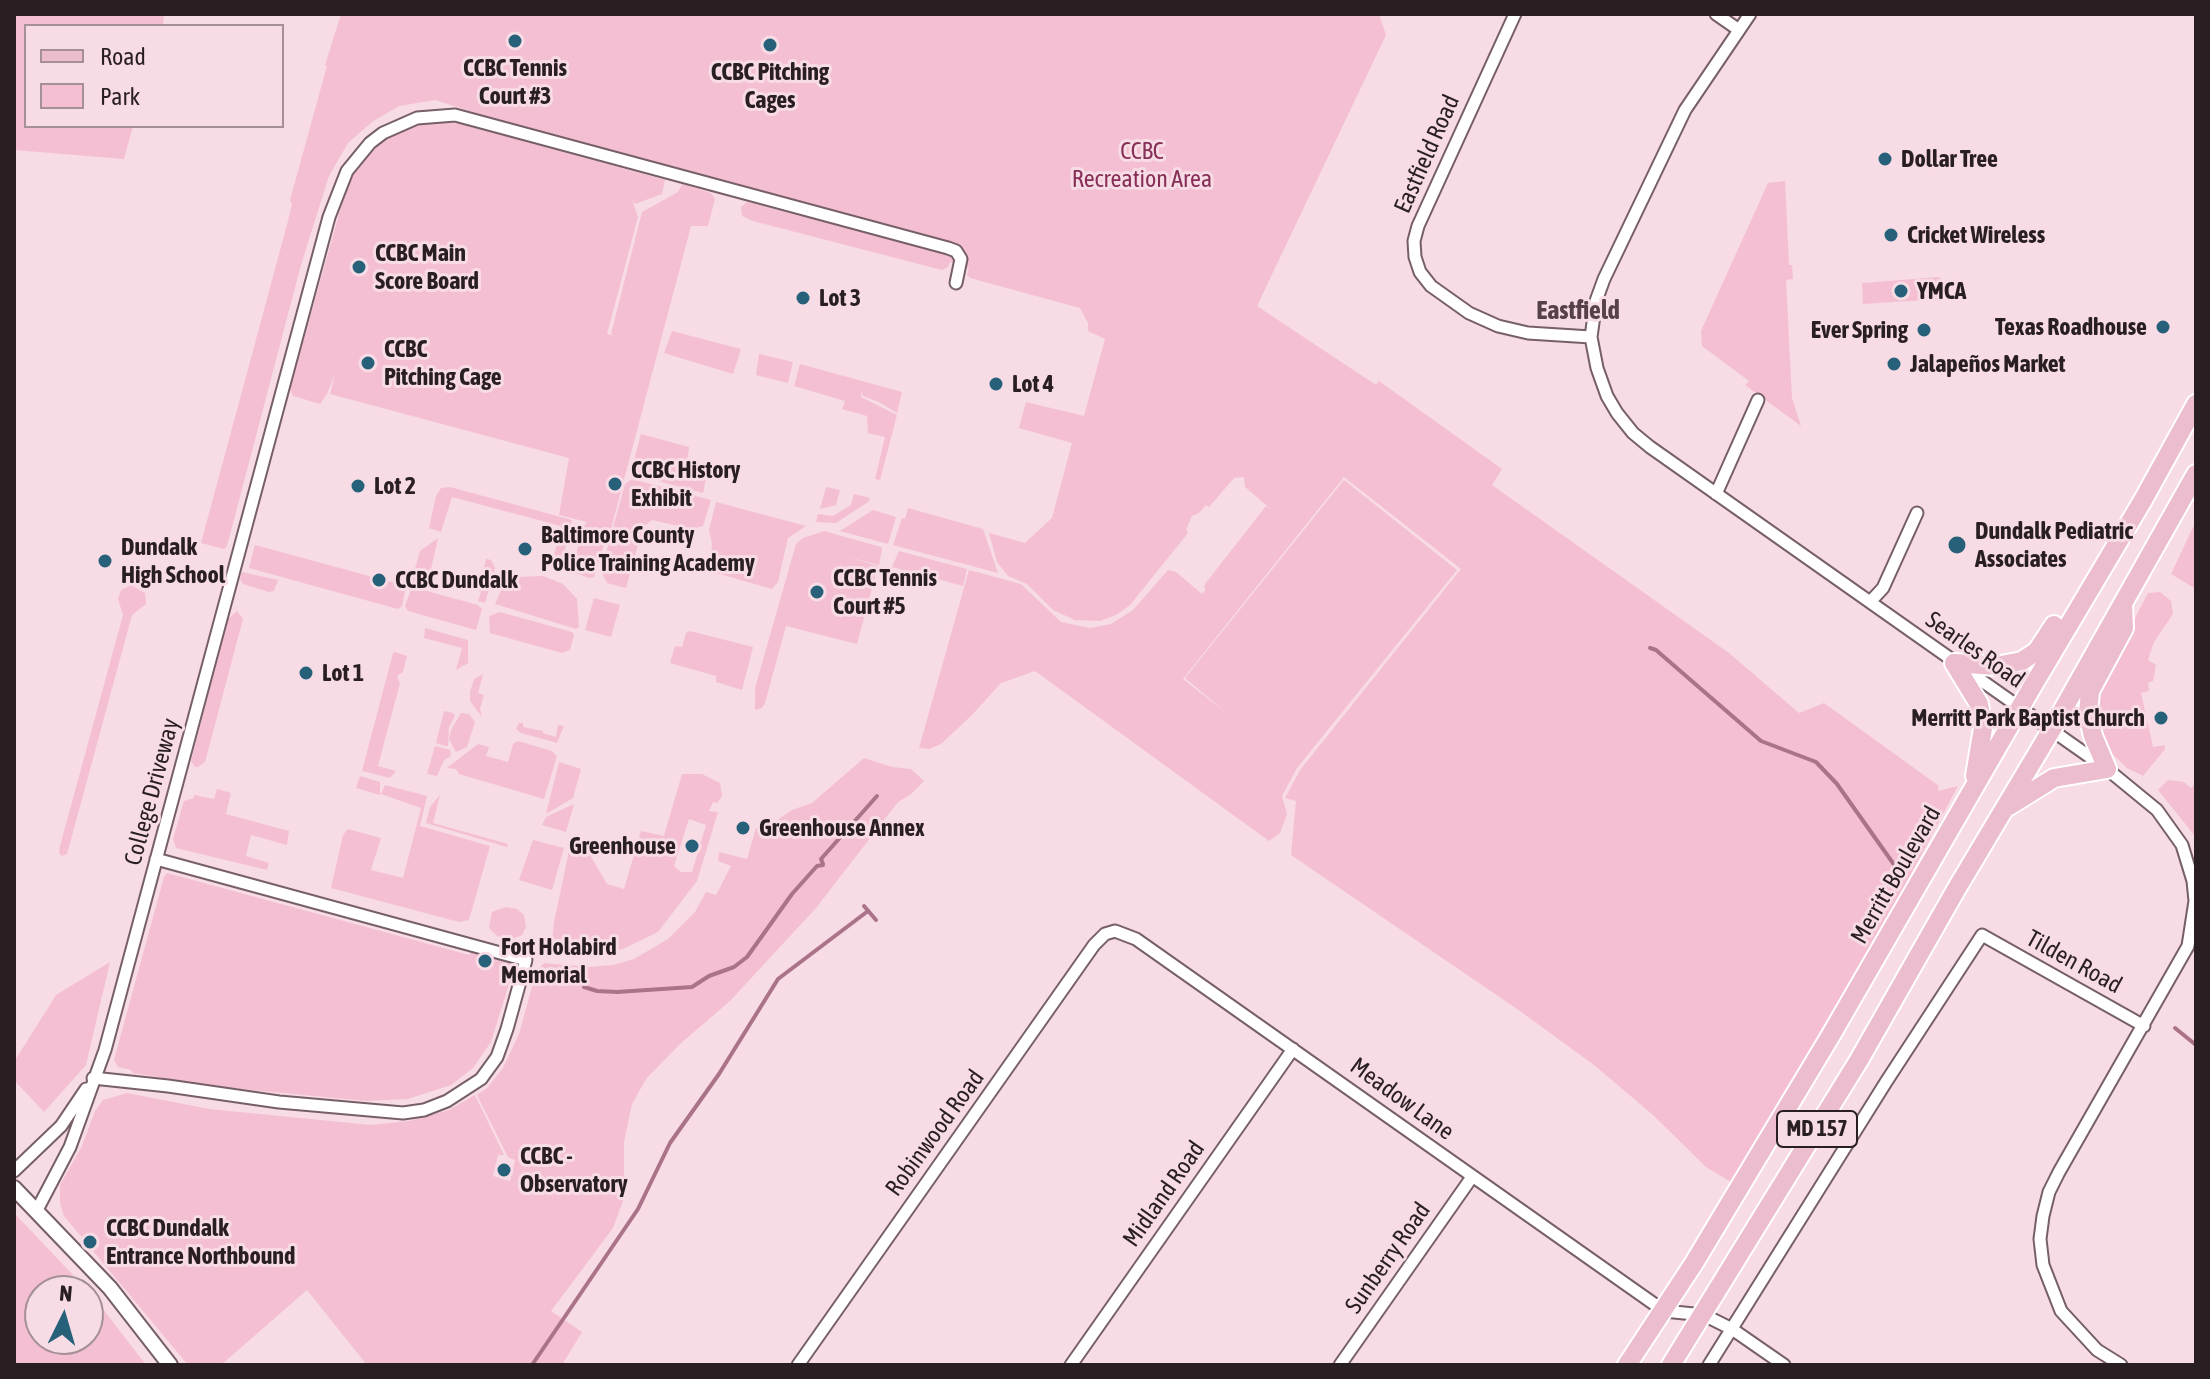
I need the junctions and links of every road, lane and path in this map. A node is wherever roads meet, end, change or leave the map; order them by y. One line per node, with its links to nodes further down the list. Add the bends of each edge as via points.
1 (1515, 14): 6 (street, Eastfield Road, via 1418,226 1415,257 1431,286 1469,313 1528,333)
2 (1716, 14): 4 (street)
3 (1750, 14): 4 (street, Searles Road)
4 (1739, 30): 6 (street, Searles Road, via 1671,137 1604,279)
5 (956, 283): 21 (street, College Driveway, via 961,259 948,248 455,115 417,118 370,143 337,193)
6 (1591, 337): 10 (street, Searles Road, via 1602,382 1617,413 1650,447)
7 (1758, 400): 10 (street)
8 (2196, 404): 11 (main road, Merritt Boulevard / MD 157)
9 (2196, 474): 14 (main road, MD 157)
10 (1716, 494): 13 (street, Searles Road)
11 (2143, 500): 15 (main road, via 2106,538 2034,654 1996,666); 16 (main road, Merritt Boulevard / MD 157)
12 (1917, 513): 13 (street, via 1883,588)
13 (1870, 602): 15 (street, Searles Road)
14 (2123, 602): 17 (main road, MD 157); 18 (main road, via 2124,628 2090,691 2088,714)
15 (1954, 663): 16 (street, Searles Road); 19 (main road, via 1979,704 1983,728)
16 (2020, 707): 17 (street, Searles Road); 19 (main road, Merritt Boulevard / MD 157)
17 (2052, 729): 18 (street, Searles Road); 20 (main road, MD 157)
18 (2107, 769): 20 (main road, via 2054,778); 23 (street, Searles Road, via 2170,825 2193,881 2188,946)
19 (1973, 790): 30 (main road, Merritt Boulevard / MD 157)
20 (2003, 810): 31 (main road, MD 157)
21 (156, 859): 25 (street, College Driveway); 25 (street, via 526,960 507,1029 497,1057 481,1079 424,1110 403,1113)
22 (1111, 932): 24 (street, Meadow Lane, via 1136,939); 34 (street, Robinwood Road, via 1094,945)
23 (2144, 1026): 32 (street, Tilden Road, via 1982,935); 41 (street, Searles Road, via 2049,1192 2040,1239 2043,1265 2061,1311 2097,1350)
24 (1293, 1049): 27 (street, Meadow Lane); 35 (street, Midland Road)
25 (93, 1078): 26 (street, College Driveway, via 61,1126); 29 (street, College Driveway, via 70,1147)
26 (14, 1171)
27 (1472, 1177): 30 (street, Meadow Lane); 36 (street, Sunberry Road)
28 (14, 1188): 29 (street)
29 (37, 1210): 33 (street, via 110,1288)
30 (1664, 1311): 31 (street); 37 (main road, Merritt Boulevard / MD 157)
31 (1704, 1315): 32 (street); 38 (main road, MD 157)
32 (1732, 1329): 39 (street); 40 (street)
33 (170, 1365)
34 (798, 1365)
35 (1071, 1365)
36 (1340, 1365)
37 (1627, 1365)
38 (1671, 1365)
39 (1709, 1365)
40 (1784, 1365)
41 (2121, 1365)

